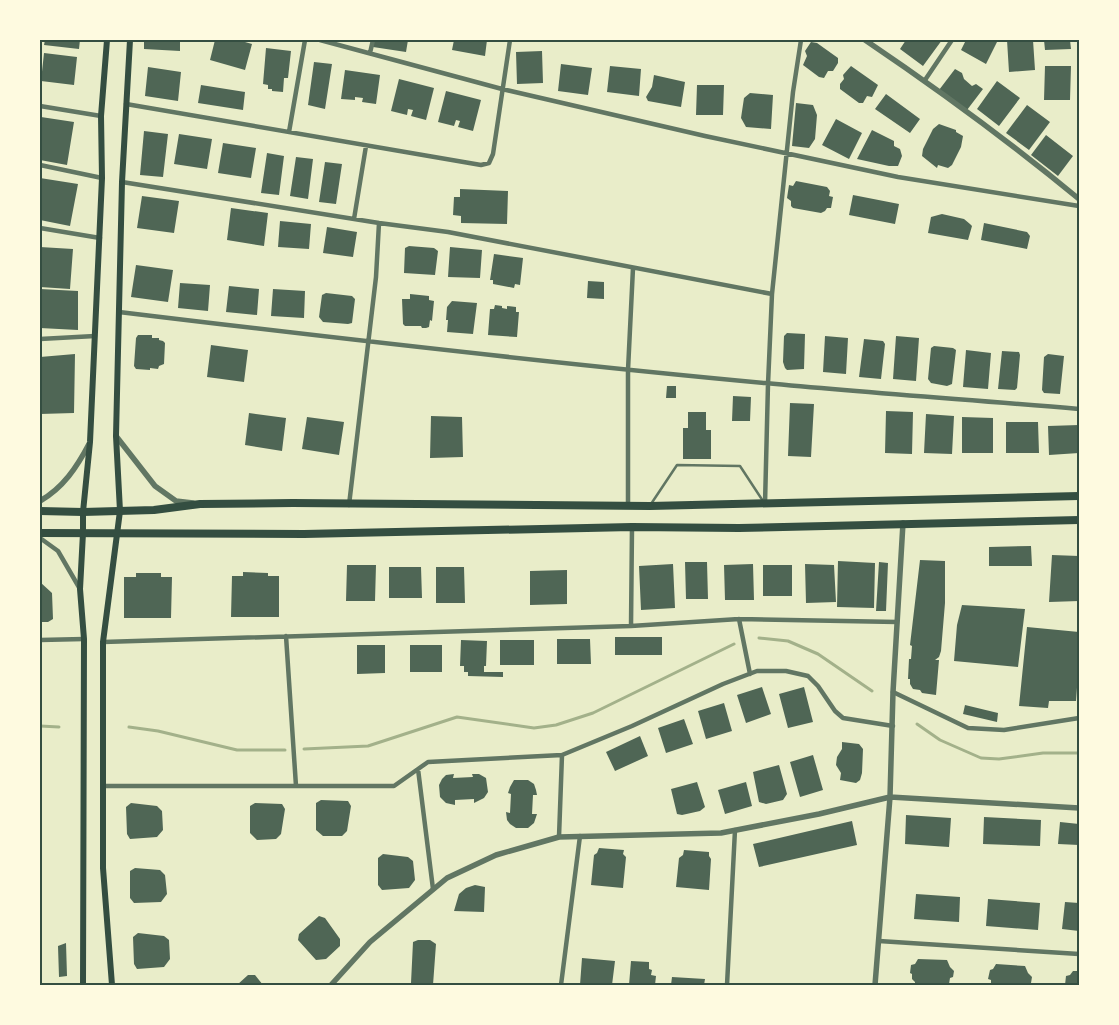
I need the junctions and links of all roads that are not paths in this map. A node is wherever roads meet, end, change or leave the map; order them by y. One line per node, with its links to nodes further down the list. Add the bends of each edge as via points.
1 (107, 40): 15 (main road)
2 (130, 40): 13 (main road)
3 (304, 40): 16 (street)
4 (320, 40): 10 (street)
5 (372, 40): 10 (street)
6 (510, 40): 12 (street)
7 (801, 40): 18 (street)
8 (865, 40): 11 (street)
9 (952, 40): 11 (street)
10 (370, 53): 12 (street)
11 (925, 80): 22 (street)
12 (502, 89): 17 (street, via 489,163 480,165); 18 (street)
13 (126, 104): 16 (street); 21 (main road)
14 (40, 106): 15 (street)
15 (101, 116): 20 (main road)
16 (289, 132): 17 (street)
17 (366, 146): 24 (street)
18 (787, 153): 23 (street, via 898,177); 29 (street)
19 (40, 165): 20 (street)
20 (102, 178): 27 (main road)
21 (122, 182): 24 (street); 30 (main road)
22 (1079, 199)
23 (1079, 206)
24 (354, 219): 25 (street)
25 (379, 223): 28 (street, via 448,232); 33 (street)
26 (40, 228): 27 (street)
27 (100, 238): 31 (main road)
28 (633, 268): 29 (street); 34 (street)
29 (772, 294): 35 (street)
30 (119, 312): 33 (street); 37 (main road)
31 (95, 336): 32 (street); 38 (main road)
32 (40, 340)
33 (368, 342): 34 (street); 43 (street)
34 (628, 370): 35 (street); 44 (street)
35 (768, 384): 36 (street); 42 (street)
36 (1079, 409)
37 (116, 436): 41 (street, via 155,486 176,501); 47 (main road)
38 (90, 442): 40 (street, via 78,466 52,494); 48 (main road)
39 (1079, 496): 42 (highway)
40 (40, 501)
41 (200, 504): 43 (highway); 47 (highway)
42 (765, 504): 45 (highway); 45 (lane, via 740,466 678,465)
43 (349, 505): 44 (highway)
44 (628, 506): 45 (highway)
45 (650, 506)
46 (40, 511): 48 (highway)
47 (120, 511): 48 (highway); 54 (main road)
48 (83, 512): 53 (main road)
49 (1079, 520): 50 (highway)
50 (903, 524): 51 (highway); 58 (street)
51 (632, 527): 54 (highway, via 304,534); 59 (street)
52 (40, 533): 53 (highway)
53 (83, 533): 54 (highway); 56 (main road)
54 (116, 534): 63 (main road)
55 (40, 538): 56 (street, via 58,551)
56 (80, 589): 61 (main road)
57 (739, 619): 58 (street); 59 (street); 64 (street)
58 (897, 622): 65 (street)
59 (631, 626): 60 (street)
60 (286, 636): 63 (street); 71 (street)
61 (84, 639): 62 (street); 80 (main road)
62 (40, 640)
63 (103, 642): 70 (main road)
64 (750, 674): 67 (street, via 786,671 808,676 843,718); 68 (street)
65 (893, 692): 66 (street, via 968,728 1004,730); 67 (street)
66 (1079, 718)
67 (893, 726): 72 (street)
68 (562, 755): 69 (street, via 428,762); 76 (street)
69 (418, 769): 71 (street, via 394,786); 77 (street)
70 (103, 786): 71 (street); 81 (main road, via 103,868)
71 (296, 786)
72 (890, 798): 73 (street); 74 (street); 78 (street)
73 (1079, 808)
74 (735, 830): 75 (street); 84 (street)
75 (580, 836): 76 (street); 83 (street)
76 (559, 837): 77 (street, via 496,855 447,878)
77 (433, 889): 82 (street, via 370,942)
78 (880, 941): 79 (street); 85 (street)
79 (1079, 954)
80 (83, 985)
81 (112, 985)
82 (331, 985)
83 (561, 985)
84 (727, 985)
85 (876, 985)

